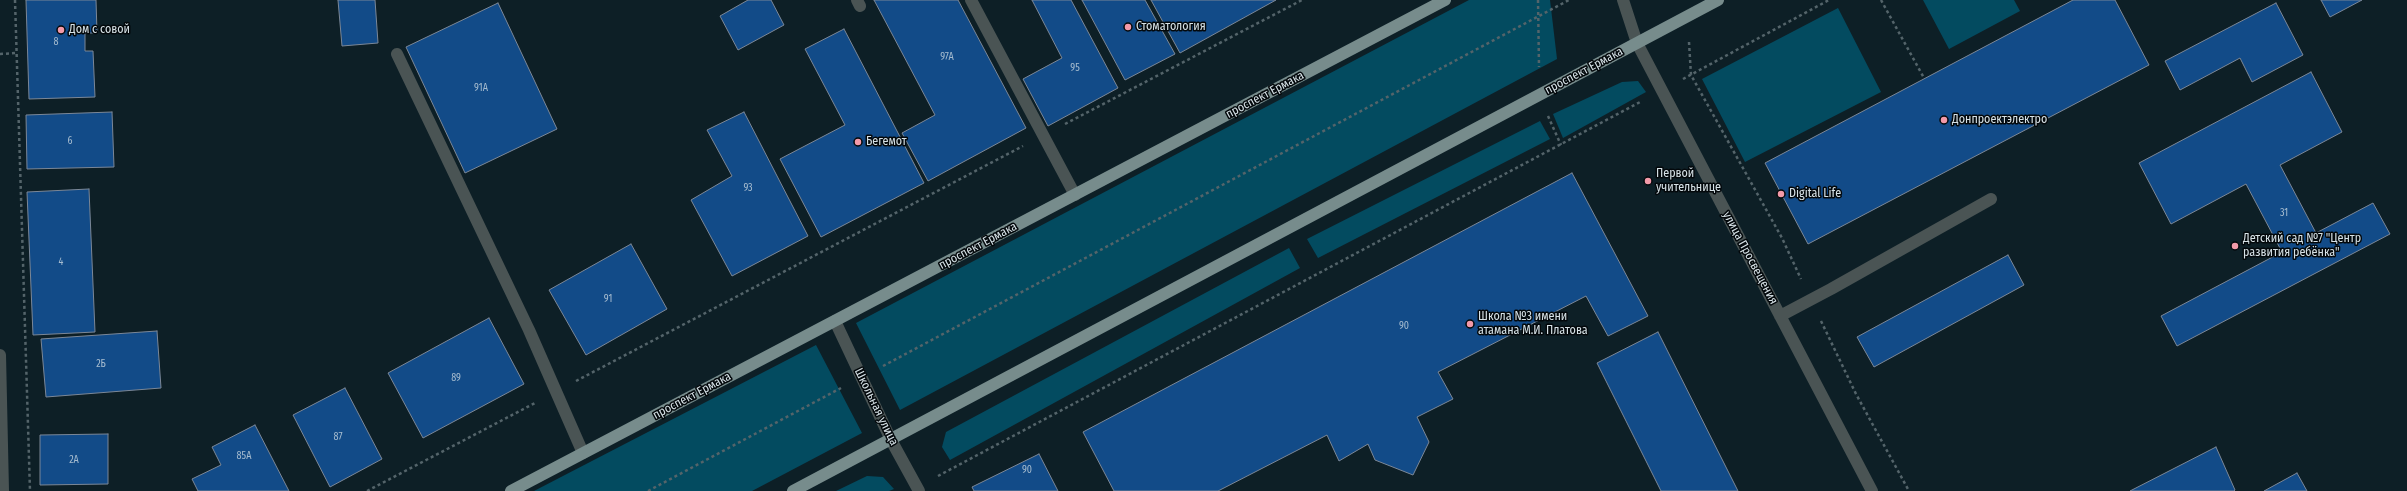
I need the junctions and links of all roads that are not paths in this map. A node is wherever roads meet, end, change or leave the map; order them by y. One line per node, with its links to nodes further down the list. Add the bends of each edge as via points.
1 (971, 0): 7 (street)
2 (1445, 0): 7 (main road, проспект Ермака)
3 (1623, 0): 5 (street, улица Просвещения)
4 (1718, 0): 5 (main road, проспект Ермака)
5 (1637, 43): 9 (street, улица Просвещения); 12 (main road, проспект Ермака)
6 (397, 54): 13 (street, via 529,330)
7 (1075, 195): 10 (main road, проспект Ермака)
8 (1991, 199): 9 (street)
9 (1780, 316): 18 (street, улица Просвещения)
10 (835, 321): 12 (street, Школьная улица); 13 (main road, проспект Ермака)
11 (0, 355): 15 (street)
12 (891, 440): 14 (street, Школьная улица); 17 (main road, проспект Ермака)
13 (583, 453): 16 (main road, проспект Ермака)
14 (918, 489)
15 (3, 491)
16 (512, 491)
17 (793, 491)
18 (1872, 491)

